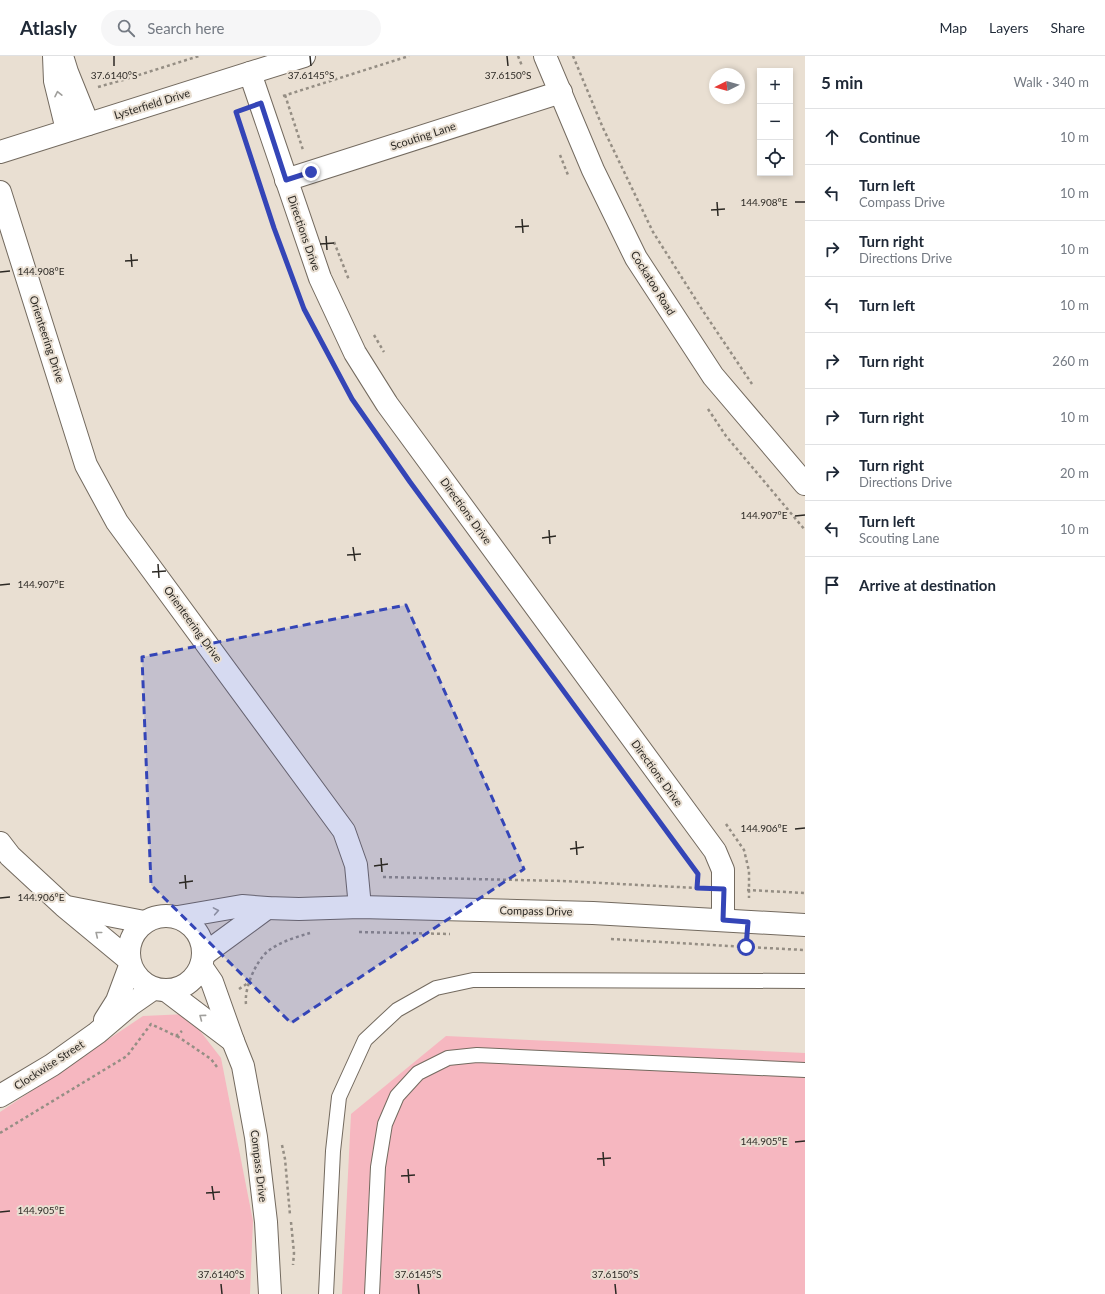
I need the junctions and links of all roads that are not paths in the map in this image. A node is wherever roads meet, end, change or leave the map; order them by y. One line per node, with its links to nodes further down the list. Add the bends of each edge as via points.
1 (54, 56): 8 (street, one-way to 1, via 55,81)
2 (62, 56): 7 (street)
3 (304, 56): 5 (street, Lysterfield Drive)
4 (545, 56): 6 (street, Cockatoo Road)
5 (250, 73): 7 (street, Lysterfield Drive); 10 (street, Directions Drive)
6 (561, 92): 10 (street, Scouting Lane); 12 (street, Cockatoo Road, via 593,170 636,258 713,376)
7 (88, 124): 8 (street, Lysterfield Drive)
8 (67, 130): 9 (street, Lysterfield Drive)
9 (0, 152)
10 (286, 180): 18 (street, Directions Drive, via 320,278 355,353 387,404 715,852 723,870)
11 (0, 192): 15 (street, Orienteering Drive, via 86,465 117,522 344,831 356,865)
12 (805, 484)
13 (0, 843): 14 (street, via 10,856)
14 (64, 906): 19 (street); 22 (street, one-way to 14)
15 (360, 907): 16 (street, Compass Drive); 18 (street, Compass Drive, via 593,913)
16 (266, 908): 17 (street, Compass Drive, one-way to 16, via 242,906); 21 (street)
17 (178, 917): 19 (street, via 164,915); 21 (street, via 192,926 201,939)
18 (723, 920): 20 (street, Compass Drive)
19 (144, 922): 22 (street, via 134,932 129,945)
20 (805, 925)
21 (202, 961): 24 (street, via 194,979 181,988); 26 (street, Compass Drive)
22 (129, 962): 24 (street, via 139,980); 25 (street, Clockwise Street, via 117,1001)
23 (805, 981): 30 (lane, via 473,980 436,988 397,1010 365,1040 339,1097 333,1151)
24 (160, 990): 25 (street, Clockwise Street, via 130,1005); 26 (street, one-way to 24)
25 (97, 1033): 28 (street, Clockwise Street, via 52,1065)
26 (233, 1040): 29 (street, Compass Drive, via 243,1066 256,1137 266,1222)
27 (805, 1070): 31 (lane, via 476,1055 448,1058 418,1073 397,1096 385,1124 378,1166)
28 (0, 1096)
29 (270, 1294)
30 (326, 1294)
31 (372, 1294)

